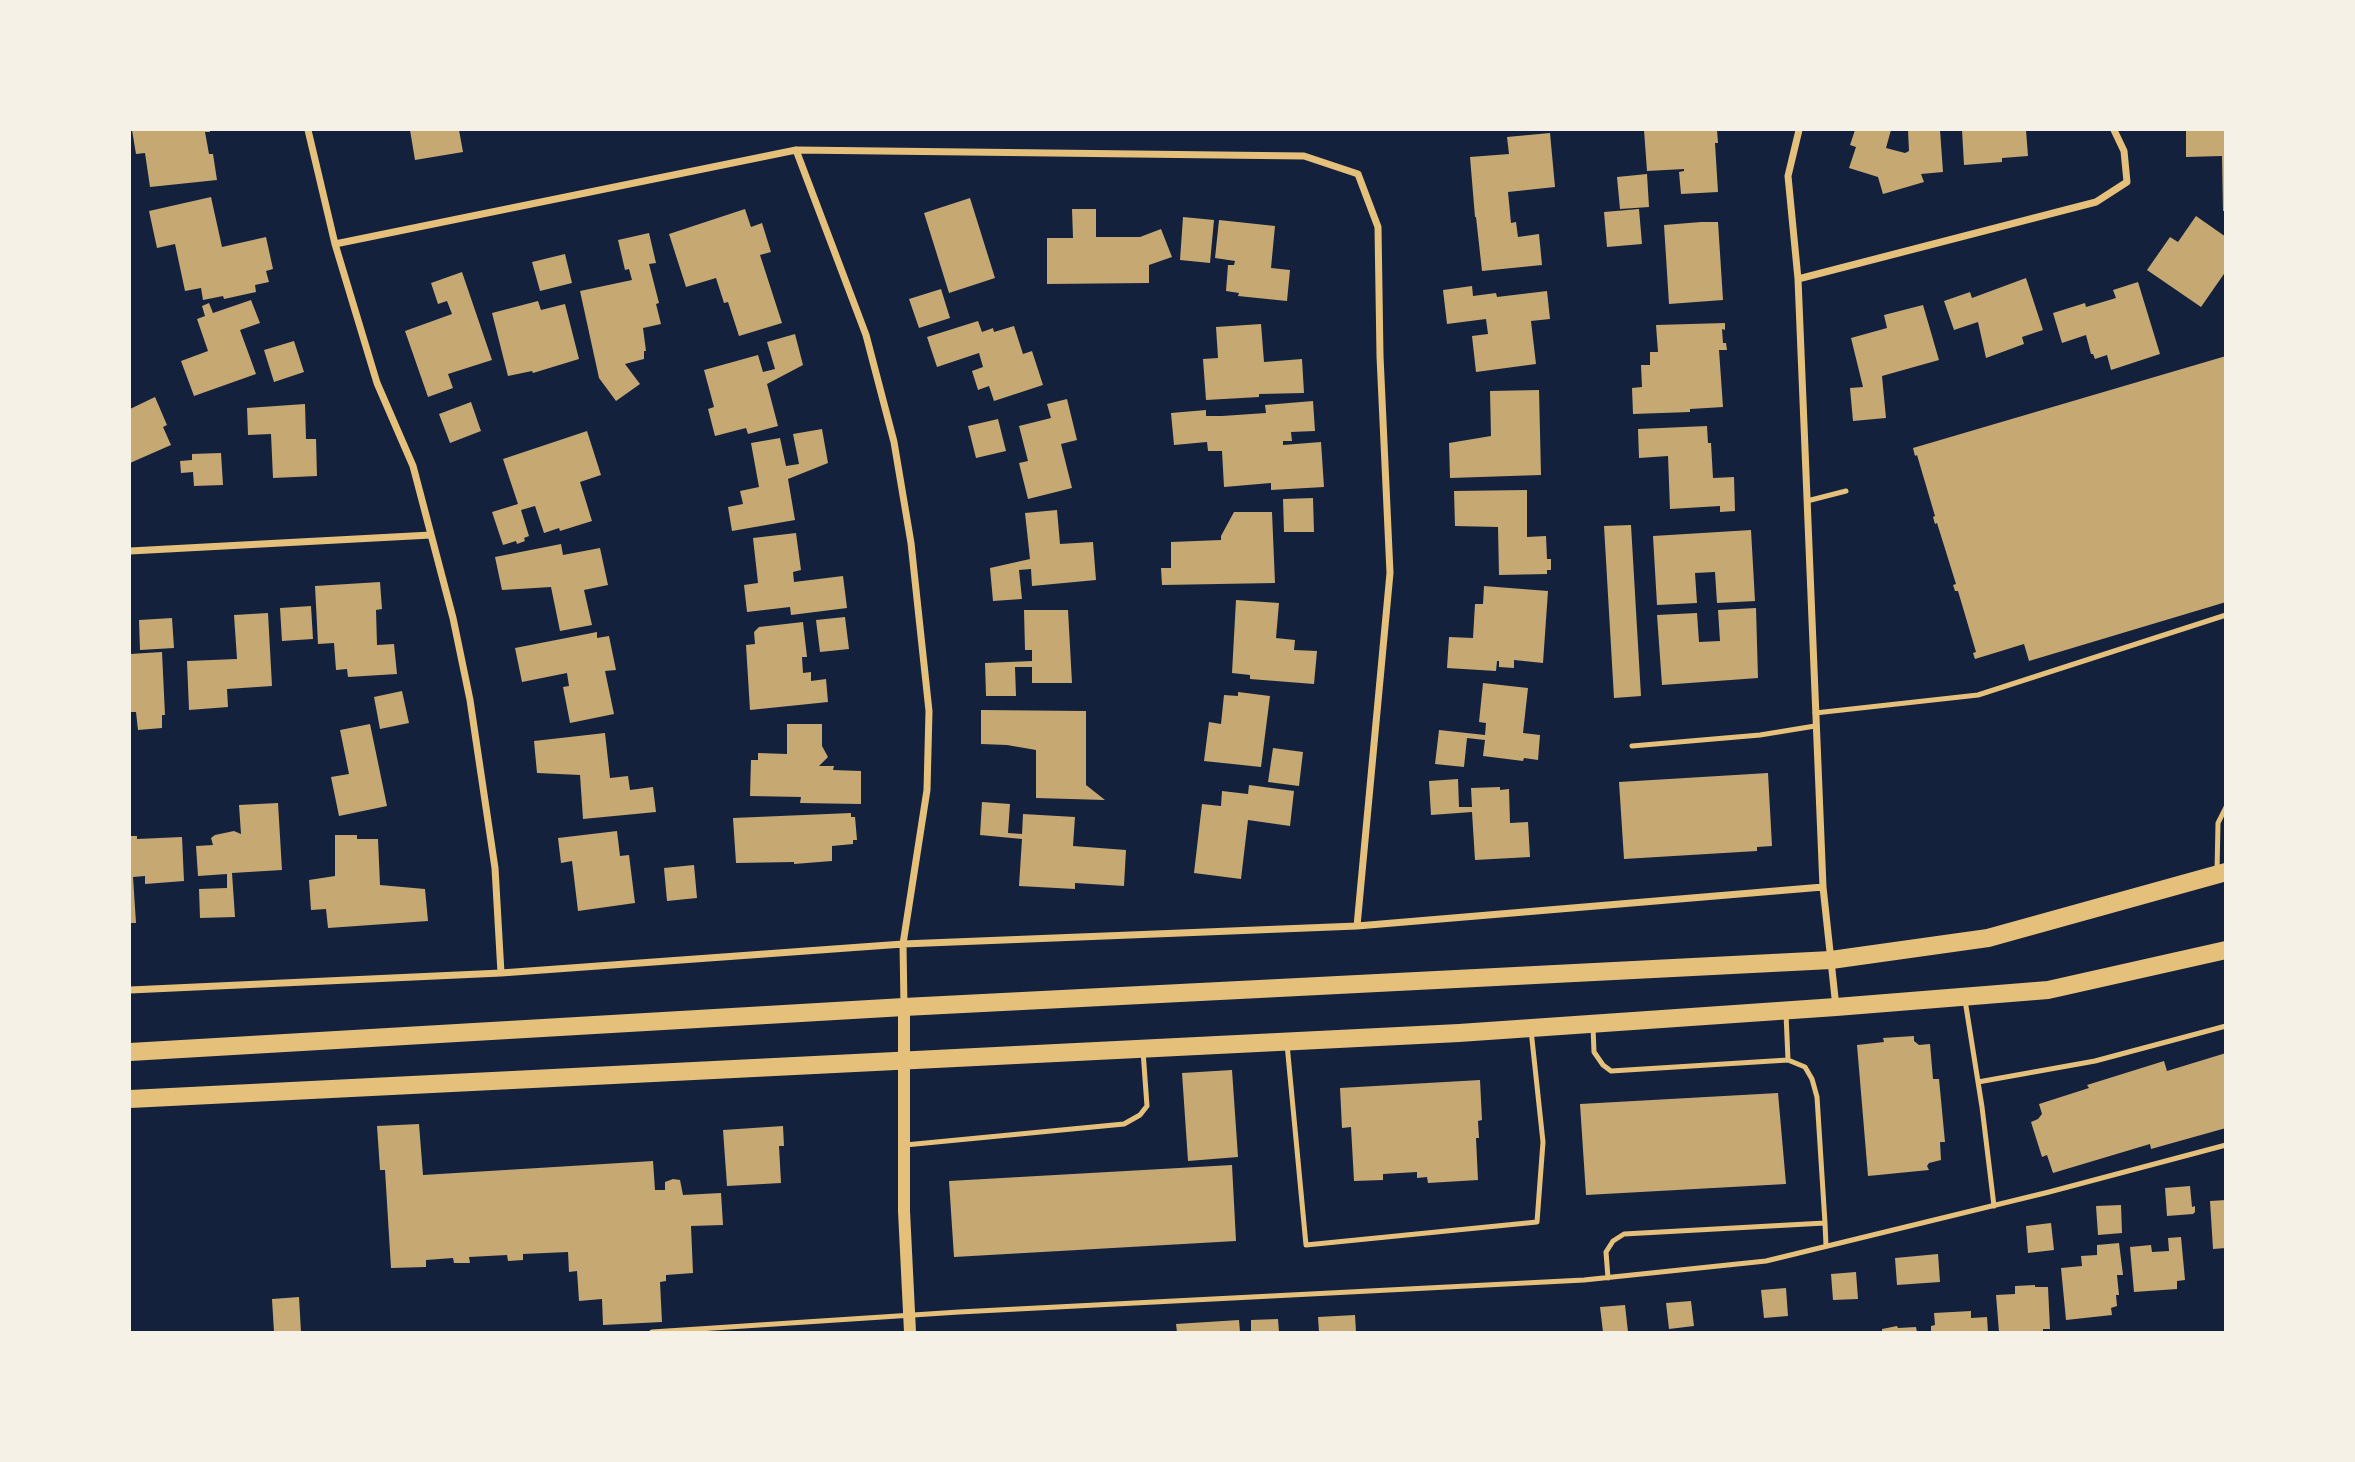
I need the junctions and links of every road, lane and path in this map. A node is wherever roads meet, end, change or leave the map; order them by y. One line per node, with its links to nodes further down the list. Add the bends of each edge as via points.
1 (309, 130): 5 (street)
2 (1799, 130): 6 (street, via 1788,176)
3 (2114, 130): 6 (street, via 2124,151 2127,181 2096,202)
4 (796, 150): 5 (street); 18 (street, via 1304,156 1358,174 1378,227 1390,573); 19 (street, via 866,335 894,442 911,543 929,711 926,790)
5 (335, 244): 9 (street, via 377,383 413,466)
6 (1798, 279): 8 (street)
7 (1846, 491): 8 (lane)
8 (1807, 501): 12 (street)
9 (431, 536): 10 (street); 22 (street, via 470,700 495,868)
10 (130, 551)
11 (2225, 615): 12 (lane, via 1978,695)
12 (1815, 713): 13 (street)
13 (1815, 726): 14 (lane); 17 (street)
14 (1632, 746)
15 (2225, 807): 16 (lane, via 2218,823)
16 (2221, 873): 21 (main road, via 1988,938)
17 (1823, 887): 18 (street); 21 (street)
18 (1357, 926): 19 (street)
19 (903, 944): 22 (street); 25 (street)
20 (2225, 950): 24 (main road, via 2048,990)
21 (1831, 960): 25 (main road); 26 (street)
22 (501, 973): 23 (street)
23 (130, 990)
24 (1965, 997): 26 (main road); 36 (lane)
25 (904, 1007): 33 (main road); 34 (street)
26 (1836, 1007): 27 (main road)
27 (1786, 1011): 28 (main road); 35 (lane)
28 (1593, 1024): 30 (main road); 35 (lane, via 1594,1052 1611,1071)
29 (2225, 1026): 36 (lane, via 2095,1061)
30 (1530, 1028): 31 (main road); 31 (lane, via 1543,1142 1537,1222 1306,1245)
31 (1286, 1041): 32 (main road)
32 (1143, 1049): 34 (main road); 39 (lane, via 1147,1106 1124,1124)
33 (130, 1052)
34 (905, 1060): 37 (main road); 39 (street)
35 (1788, 1060): 41 (lane, via 1805,1067 1817,1097)
36 (1978, 1082): 40 (lane)
37 (130, 1099)
38 (2225, 1144): 40 (lane)
39 (905, 1145): 44 (street)
40 (1994, 1206): 42 (lane)
41 (1825, 1223): 42 (lane); 43 (lane, via 1625,1234 1606,1252)
42 (1826, 1246): 43 (lane, via 1766,1261)
43 (1608, 1278): 44 (lane)
44 (909, 1315): 45 (lane); 46 (street)
45 (652, 1332)
46 (910, 1332)

